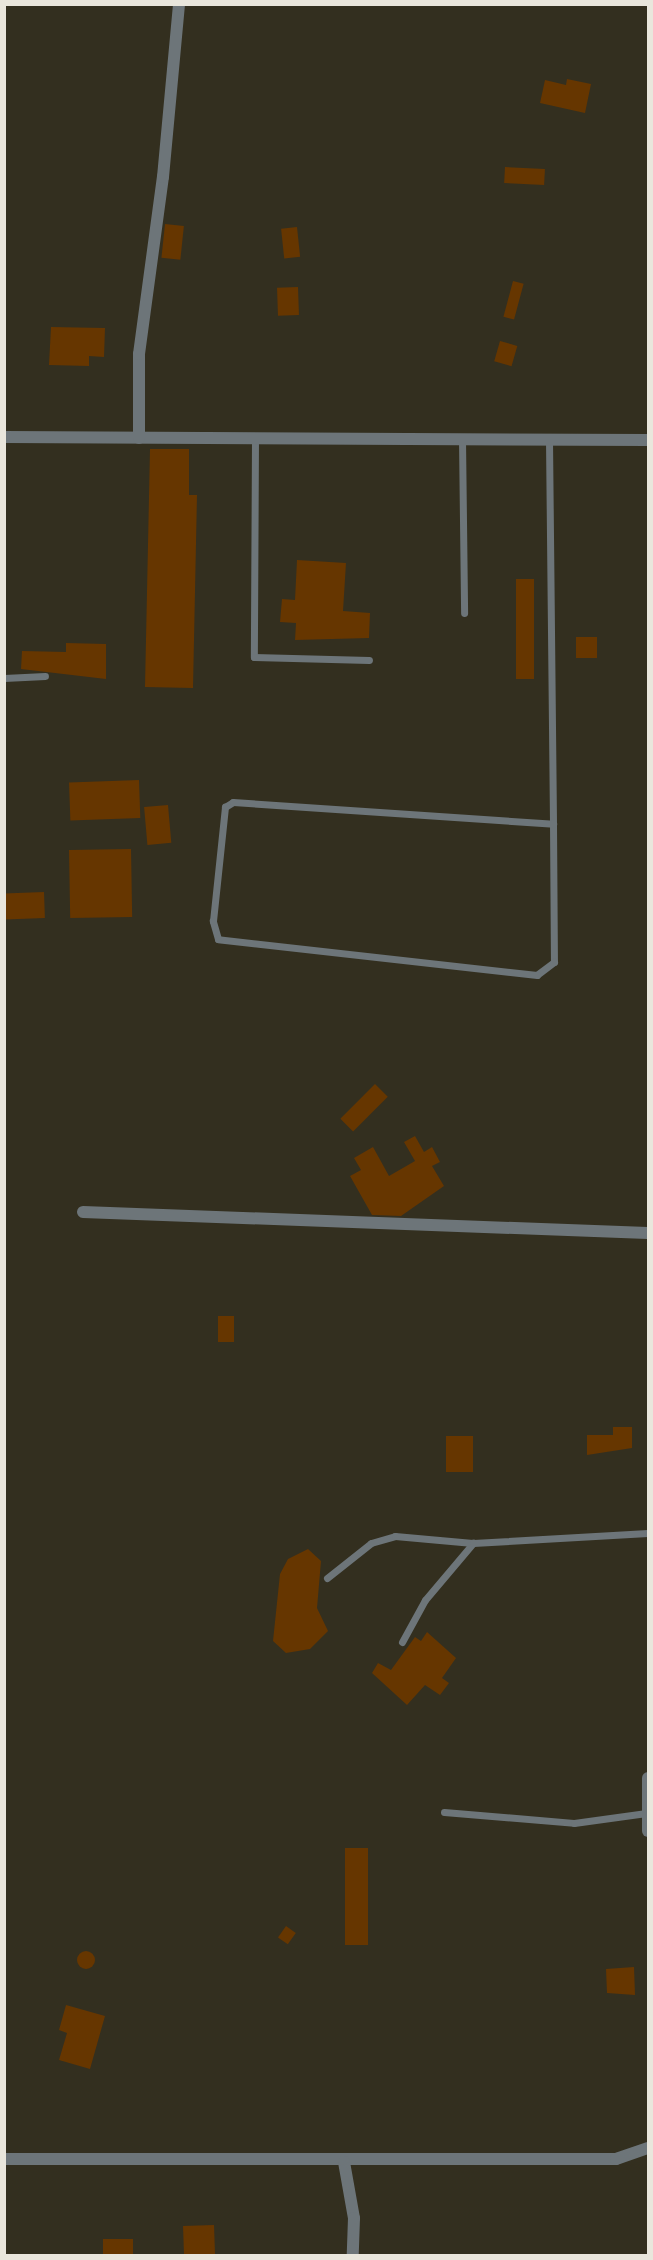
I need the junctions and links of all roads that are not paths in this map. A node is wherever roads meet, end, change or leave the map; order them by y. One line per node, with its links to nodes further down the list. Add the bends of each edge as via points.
1 (179, 4): 3 (street, via 139,354)
2 (4, 436): 3 (street)
3 (139, 438): 4 (street)
4 (255, 439): 5 (street); 9 (lane, via 254,657)
5 (462, 439): 6 (street); 8 (lane)
6 (549, 440): 7 (street); 12 (lane)
7 (648, 440)
8 (464, 612)
9 (369, 660)
10 (45, 676): 11 (lane)
11 (4, 678)
12 (553, 824): 12 (lane, via 554,962 537,975 218,939 215,898 225,807 233,802)
13 (83, 1212): 14 (street)
14 (648, 1233)
15 (648, 1533): 16 (lane)
16 (473, 1544): 17 (lane, via 395,1536 371,1543); 18 (lane, via 425,1600)
17 (327, 1578)
18 (402, 1642)
19 (648, 1778): 21 (street)
20 (444, 1812): 21 (lane, via 574,1823)
21 (646, 1813): 22 (street)
22 (648, 1831)
23 (648, 2148): 25 (street, via 616,2159)
24 (4, 2159): 25 (street)
25 (344, 2162): 26 (street, via 354,2218)
26 (353, 2256)

